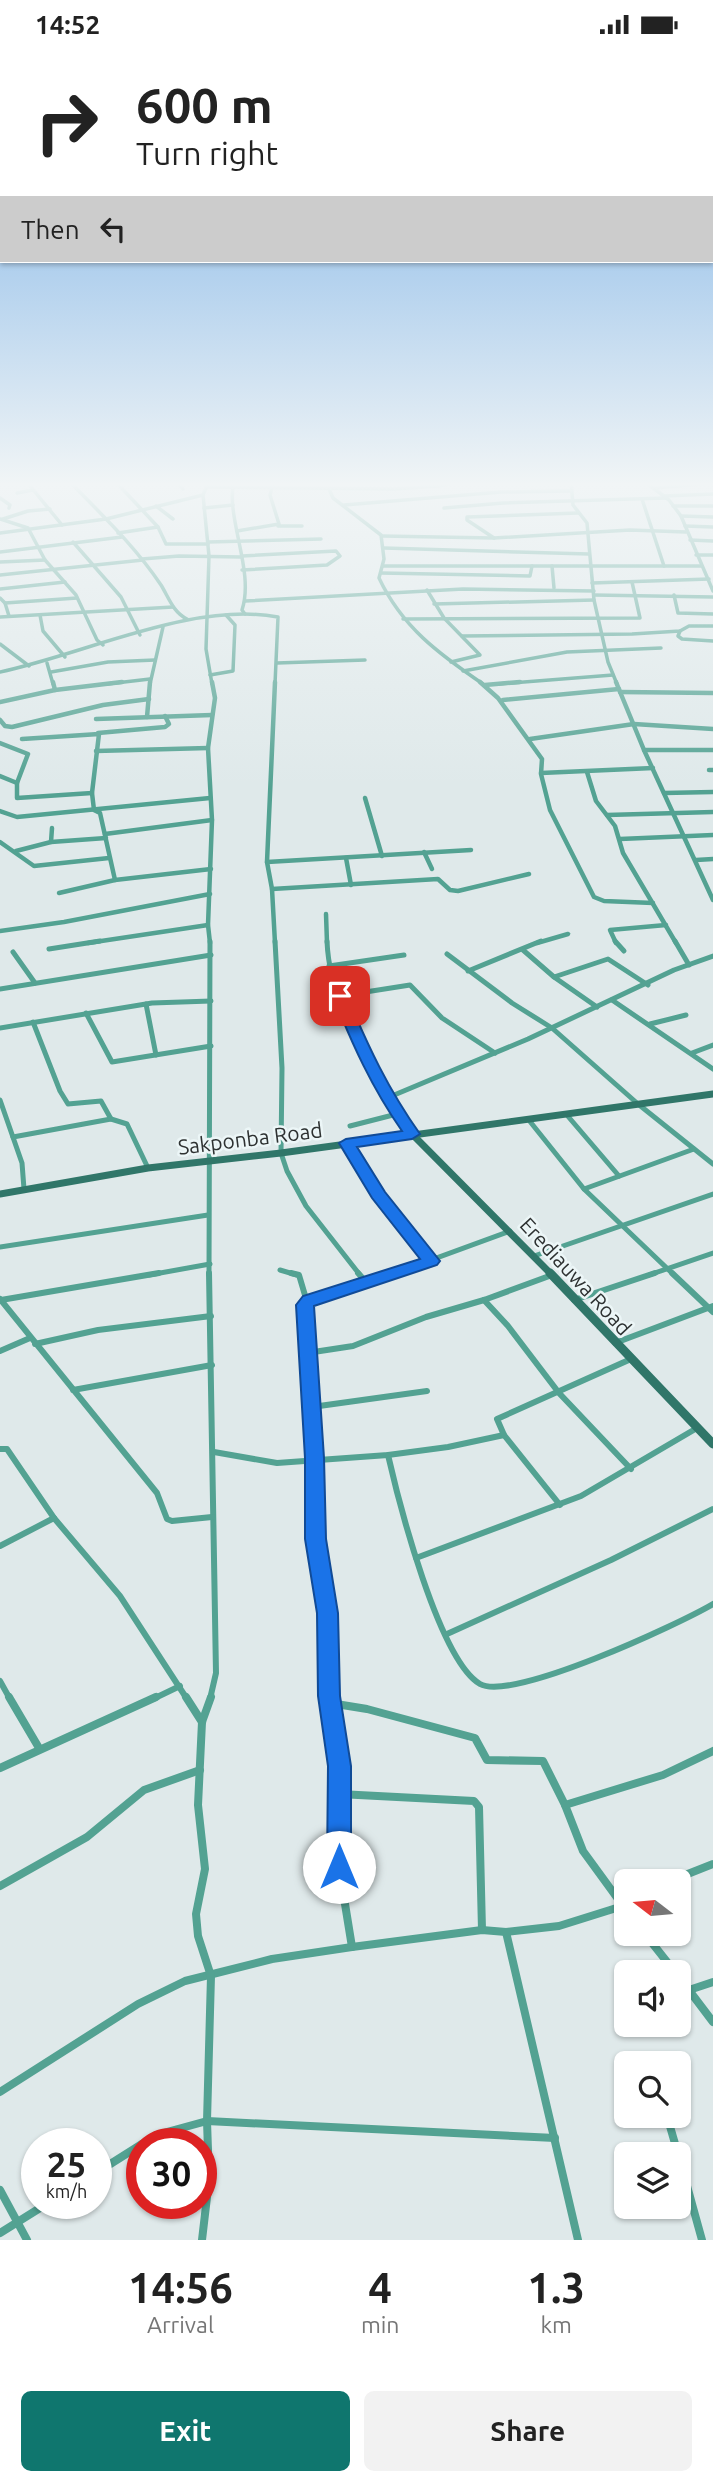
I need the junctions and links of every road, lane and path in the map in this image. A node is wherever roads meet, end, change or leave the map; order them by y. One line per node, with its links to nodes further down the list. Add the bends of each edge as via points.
1 (53, 583): 12 (street)
2 (66, 583): 20 (street)
3 (110, 583): 25 (street)
4 (162, 583): 24 (street)
5 (208, 583): 33 (street)
6 (243, 583): 21 (street)
7 (382, 583): 14 (street)
8 (554, 583): 11 (street)
9 (592, 583): 15 (street)
10 (632, 583): 17 (street)
11 (554, 588): 13 (street); 15 (street)
12 (0, 589)
13 (427, 590): 14 (street); 23 (street)
14 (387, 594): 21 (street); 37 (street)
15 (594, 595): 17 (street); 23 (street); 35 (street)
16 (674, 595): 17 (street); 18 (street); 28 (street, via 678,613)
17 (634, 596): 35 (street, via 640,618)
18 (713, 597)
19 (0, 598): 22 (street)
20 (77, 598): 22 (street); 26 (street)
21 (244, 601): 27 (street)
22 (5, 603): 31 (street)
23 (434, 604): 34 (street)
24 (173, 607): 25 (street); 36 (street)
25 (129, 610): 26 (street); 42 (street)
26 (85, 614): 29 (street); 46 (street)
27 (245, 614): 30 (street); 54 (street, via 278,617)
28 (713, 614)
29 (40, 615): 31 (street); 49 (street, via 43,631)
30 (226, 615): 33 (street); 59 (street, via 235,625 233,671)
31 (9, 616): 32 (street)
32 (0, 617)
33 (207, 617): 36 (street); 59 (street)
34 (444, 618): 35 (street); 37 (street); 43 (street)
35 (599, 618): 41 (street)
36 (183, 619): 39 (street)
37 (403, 619): 52 (street, via 415,635)
38 (713, 626): 40 (street, via 689,626)
39 (163, 629): 42 (street); 50 (street)
40 (680, 631): 41 (street); 44 (street, via 682,639)
41 (603, 634): 43 (street); 48 (street)
42 (140, 635): 46 (street)
43 (461, 636): 52 (street, via 480,655)
44 (713, 642)
45 (0, 644): 55 (street)
46 (103, 645): 49 (street)
47 (661, 648): 48 (street)
48 (607, 650): 56 (street, via 567,652); 60 (street)
49 (65, 657): 53 (street)
50 (155, 660): 58 (street); 61 (street)
51 (365, 660): 54 (street)
52 (451, 662): 56 (street)
53 (47, 663): 55 (street); 58 (street)
54 (277, 663): 115 (street)
55 (29, 666): 57 (street)
56 (463, 671): 62 (street)
57 (0, 672)
58 (51, 672): 63 (street)
59 (210, 675): 69 (street, via 215,698)
60 (613, 675): 62 (street); 64 (street)
61 (150, 679): 63 (street); 66 (street)
62 (485, 685): 67 (street)
63 (55, 691): 68 (street)
64 (619, 691): 65 (street); 67 (street); 74 (street)
65 (713, 693)
66 (148, 700): 71 (street); 73 (street, via 103,705 12,727)
67 (503, 700): 78 (street, via 515,724)
68 (0, 702)
69 (212, 715): 70 (street); 80 (street)
70 (165, 716): 71 (street); 76 (street, via 169,724 165,727)
71 (147, 717): 72 (street)
72 (96, 719)
73 (0, 720)
74 (634, 724): 75 (street); 78 (street); 81 (street)
75 (713, 730)
76 (98, 733): 77 (street); 83 (street)
77 (22, 739)
78 (530, 739): 86 (street, via 542,759)
79 (0, 743): 88 (street, via 29,754)
80 (208, 748): 83 (street); 92 (street)
81 (644, 750): 82 (street); 84 (street)
82 (713, 750)
83 (96, 751): 90 (street)
84 (653, 768): 85 (street); 91 (street)
85 (587, 772): 86 (street); 98 (street, via 596,801)
86 (541, 773): 126 (street, via 550,807 594,897)
87 (0, 776): 88 (street)
88 (18, 783): 90 (street, via 15,796 20,799)
89 (713, 792): 91 (street)
90 (92, 793): 94 (street)
91 (664, 793): 97 (street)
92 (210, 798): 94 (street); 99 (street)
93 (365, 798): 110 (street)
94 (94, 810): 95 (street, via 17,817); 102 (street, via 100,813)
95 (0, 811)
96 (713, 812): 97 (street)
97 (674, 813): 98 (street); 103 (street)
98 (607, 815): 104 (street)
99 (212, 820): 102 (street); 116 (street)
100 (52, 828): 106 (street)
101 (713, 835): 103 (street)
102 (105, 836): 106 (street); 111 (street)
103 (686, 836): 104 (street); 114 (street)
104 (620, 839): 126 (street, via 623,853)
105 (0, 842): 108 (street)
106 (51, 842): 108 (street)
107 (471, 850): 109 (street)
108 (16, 851): 111 (street, via 34,866)
109 (424, 852): 110 (street); 117 (street)
110 (382, 856): 112 (street)
111 (108, 858): 119 (street)
112 (346, 858): 115 (street); 120 (street)
113 (713, 859): 114 (street)
114 (696, 860): 122 (street)
115 (267, 862): 121 (street)
116 (211, 869): 119 (street); 124 (street)
117 (432, 869)
118 (529, 874): 120 (street, via 458,891 438,879)
119 (115, 880): 123 (street)
120 (351, 885): 121 (street)
121 (272, 889): 177 (street, via 282,1068)
122 (711, 889): 125 (street)
123 (59, 893)
124 (211, 894): 128 (street); 130 (street)
125 (713, 900)
126 (653, 903): 129 (street)
127 (326, 913): 141 (street)
128 (208, 925): 132 (street); 137 (street)
129 (666, 925): 134 (street, via 610,930); 140 (street)
130 (0, 931)
131 (568, 934): 133 (street)
132 (49, 949)
133 (523, 950): 142 (street); 143 (street)
134 (624, 951)
135 (13, 952): 144 (street)
136 (447, 954): 142 (street)
137 (211, 955): 144 (street); 149 (street)
138 (404, 955): 141 (street)
139 (713, 956): 140 (street)
140 (689, 965): 145 (street)
141 (329, 966): 147 (street)
142 (468, 971): 157 (street)
143 (554, 977): 145 (street, via 608,960); 151 (street)
144 (34, 983): 146 (street)
145 (648, 985): 148 (street)
146 (0, 989)
147 (340, 996): 161 (street, via 410,985 442,1018); 165 (street)
148 (612, 1000): 151 (street); 155 (street)
149 (211, 1001): 150 (street); 159 (street)
150 (146, 1004): 152 (street); 162 (street)
151 (597, 1007): 157 (street)
152 (86, 1013): 154 (street); 162 (street, via 112,1062)
153 (686, 1015): 155 (street)
154 (33, 1022): 156 (street); 170 (street, via 68,1104 101,1101)
155 (650, 1024): 160 (street)
156 (0, 1028)
157 (552, 1028): 161 (street); 167 (street)
158 (713, 1045): 160 (street)
159 (211, 1046): 162 (street); 178 (street)
160 (692, 1052): 163 (street)
161 (495, 1053): 165 (street)
162 (156, 1055)
163 (713, 1069)
164 (713, 1094): 167 (main road, Sakponba Road)
165 (387, 1098): 168 (street)
166 (0, 1100): 174 (street)
167 (638, 1104): 169 (main road, Sakponba Road); 176 (street)
168 (397, 1114): 172 (street); 173 (street)
169 (566, 1115): 171 (main road, Sakponba Road); 181 (street)
170 (111, 1119): 174 (street); 180 (street, via 127,1124)
171 (528, 1119): 173 (main road, Sakponba Road); 183 (street)
172 (349, 1126)
173 (412, 1134): 175 (main road, Sakponba Road); 188 (main road, Erediauwa Road)
174 (13, 1137): 182 (street)
175 (346, 1143): 177 (main road, Sakponba Road); 192 (street, via 378,1194)
176 (694, 1149): 179 (street); 181 (street)
177 (281, 1153): 178 (main road, Sakponba Road); 197 (street, via 307,1205)
178 (211, 1160): 180 (main road, Sakponba Road); 186 (street)
179 (713, 1164)
180 (148, 1168): 182 (main road, Sakponba Road)
181 (619, 1176): 183 (street)
182 (24, 1189): 184 (main road, Sakponba Road)
183 (584, 1189): 187 (street)
184 (0, 1194)
185 (713, 1194): 187 (street)
186 (208, 1215): 189 (street); 193 (street)
187 (621, 1224): 191 (street); 194 (street)
188 (510, 1231): 191 (main road, Erediauwa Road); 192 (street)
189 (0, 1247)
190 (713, 1253): 194 (street)
191 (534, 1256): 196 (main road, Erediauwa Road)
192 (431, 1261): 197 (street)
193 (210, 1263): 198 (street); 203 (street)
194 (667, 1267): 200 (street); 202 (street)
195 (280, 1270): 201 (street, via 299,1275)
196 (552, 1275): 199 (street); 200 (main road, Erediauwa Road)
197 (367, 1283): 201 (street)
198 (0, 1299): 204 (street)
199 (484, 1300): 207 (street, via 353,1346); 212 (street)
200 (574, 1300): 205 (main road, Erediauwa Road)
201 (307, 1302): 207 (street)
202 (711, 1308): 205 (street)
203 (211, 1316): 204 (street); 209 (street)
204 (32, 1341): 206 (street); 210 (street)
205 (615, 1343): 208 (main road, Erediauwa Road)
206 (0, 1351)
207 (307, 1353): 213 (street)
208 (631, 1359): 212 (street); 214 (main road, Erediauwa Road)
209 (212, 1365): 210 (street); 218 (street)
210 (72, 1390): 224 (street, via 157,1493 167,1519)
211 (427, 1391): 213 (street)
212 (559, 1393): 215 (street, via 498,1419); 221 (street)
213 (312, 1407): 220 (street)
214 (697, 1428): 216 (main road, Erediauwa Road); 221 (street)
215 (504, 1435): 219 (street); 222 (street)
216 (713, 1444)
217 (0, 1449): 225 (street, via 7,1449)
218 (214, 1452): 220 (street, via 261,1462); 224 (street)
219 (388, 1455): 220 (street); 227 (street)
220 (315, 1458): 232 (street, via 315,1539 327,1613)
221 (631, 1469): 222 (street)
222 (561, 1505): 227 (street)
223 (713, 1509): 229 (street)
224 (212, 1517): 233 (street, via 216,1674)
225 (54, 1518): 226 (street); 231 (street, via 120,1596)
226 (0, 1546)
227 (416, 1558): 229 (street)
228 (713, 1604): 229 (street, via 682,1623 624,1647 510,1687 478,1683 466,1671)
229 (447, 1634)
230 (0, 1681): 234 (street)
231 (180, 1686): 233 (street); 234 (street)
232 (330, 1703): 238 (street); 239 (street, via 367,1707 475,1738 487,1760 543,1761)
233 (202, 1722): 237 (street)
234 (39, 1748): 236 (street)
235 (713, 1751): 239 (street, via 663,1775)
236 (0, 1768)
237 (200, 1770): 242 (street, via 144,1790 87,1837); 250 (street, via 198,1805 205,1869 196,1914)
238 (340, 1794): 245 (street, via 474,1801 479,1807); 248 (street, via 339,1867)
239 (565, 1805): 243 (street, via 583,1851)
240 (713, 1864): 241 (street)
241 (691, 1873)
242 (0, 1886)
243 (614, 1891)
244 (614, 1910): 246 (street, via 559,1926)
245 (482, 1930): 246 (street); 248 (street)
246 (506, 1933): 258 (street)
247 (654, 1946): 249 (street)
248 (352, 1947): 250 (street, via 272,1959)
249 (666, 1960)
250 (211, 1976): 255 (street, via 185,1981 138,2004); 256 (street)
251 (713, 1982): 252 (street)
252 (691, 1989)
253 (691, 1993): 254 (street)
254 (713, 2022)
255 (0, 2092)
256 (207, 2121): 257 (street); 258 (street); 265 (street, via 209,2180)
257 (182, 2128)
258 (555, 2138): 266 (street)
259 (0, 2190): 262 (street)
260 (691, 2200): 267 (street)
261 (23, 2219): 262 (street)
262 (18, 2222): 263 (street); 264 (street)
263 (0, 2233)
264 (27, 2240)
265 (201, 2240)
266 (578, 2240)
267 (702, 2240)

